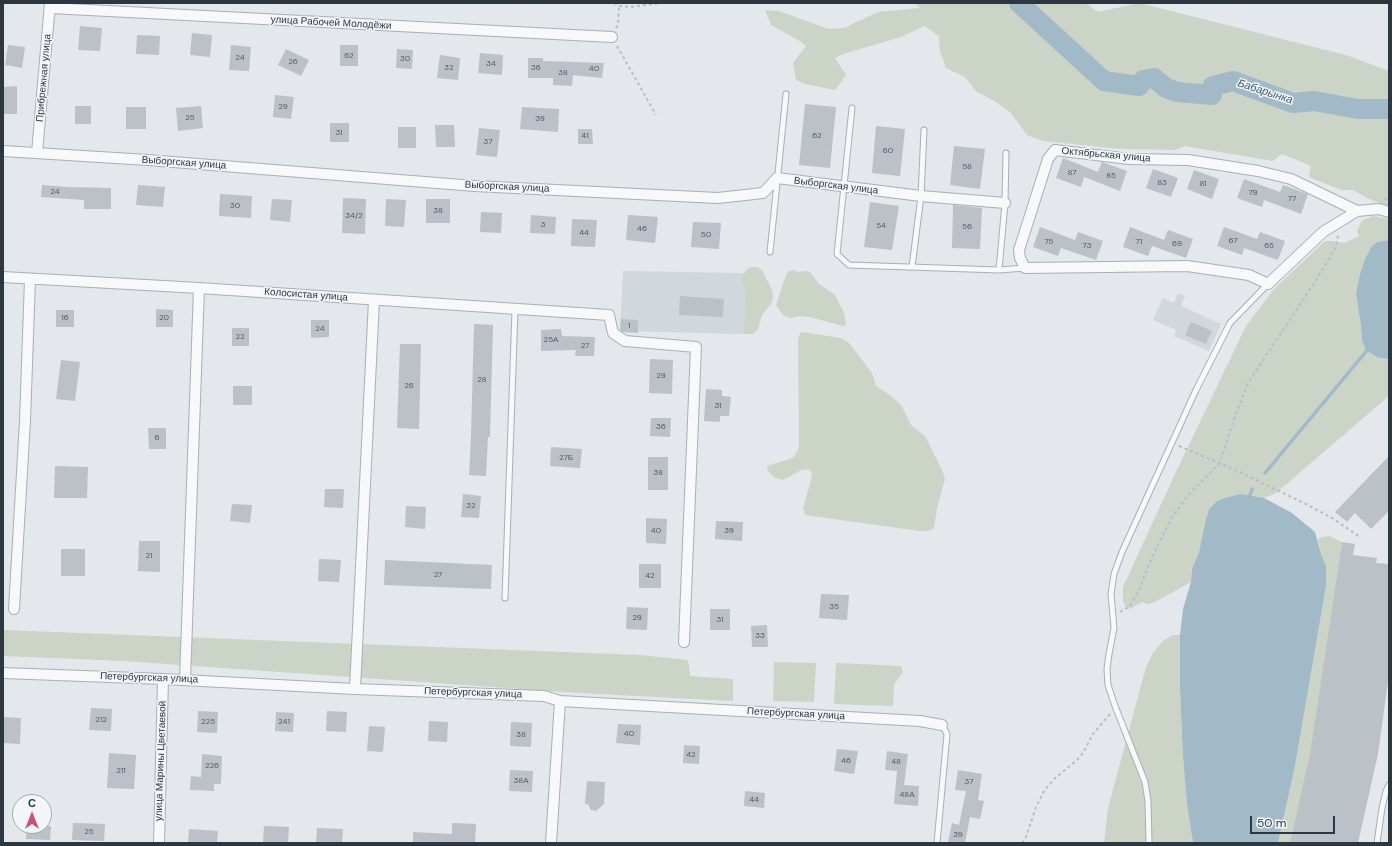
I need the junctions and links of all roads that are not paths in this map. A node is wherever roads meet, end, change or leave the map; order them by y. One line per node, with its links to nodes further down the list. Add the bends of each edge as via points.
1 (50, 6): 2 (street, улица Рабочей Молодёжи); 7 (street, Прибрежная улица)
2 (612, 37)
3 (786, 94): 9 (lane)
4 (852, 108): 10 (lane)
5 (924, 130): 11 (lane)
6 (3, 150): 7 (street, Выборгская улица)
7 (37, 153): 9 (street, Выборгская улица, via 474,186 718,198 763,193)
8 (1006, 153): 12 (lane)
9 (778, 178): 10 (street, Выборгская улица); 15 (lane)
10 (844, 187): 11 (street, Выборгская улица); 16 (lane, via 837,254 849,265)
11 (921, 196): 12 (street, Выборгская улица); 16 (lane)
12 (1005, 203): 18 (lane)
13 (1357, 211): 14 (street, via 1379,209); 17 (street, Октябрьская улица, via 1290,179 1258,171 1188,160 1129,159 1055,150 1048,159 1019,250); 21 (street, via 1323,232)
14 (1389, 212)
15 (770, 252)
16 (912, 267): 18 (lane)
17 (1025, 268): 18 (lane); 21 (street, via 1187,266 1249,275)
18 (999, 270)
19 (3, 277): 20 (street, Колосистая улица)
20 (30, 279): 22 (street, Колосистая улица); 26 (street)
21 (1268, 284): 38 (lane, via 1230,323 1196,390 1114,574 1111,594 1114,628 1108,654 1108,685 1144,782 1148,801)
22 (199, 288): 23 (street, Колосистая улица); 30 (street)
23 (374, 300): 24 (street, Колосистая улица); 31 (street)
24 (515, 310): 25 (lane); 27 (street, Колосистая улица, via 609,315 613,333 625,341 696,346)
25 (505, 598)
26 (14, 609)
27 (684, 642)
28 (3, 673): 29 (street, Петербургская улица)
29 (163, 678): 30 (street, Петербургская улица); 35 (street, улица Марины Цветаевой)
30 (185, 680): 31 (street, Петербургская улица)
31 (355, 689): 32 (street, Петербургская улица, via 544,696)
32 (560, 701): 33 (street, Петербургская улица, via 920,721); 36 (street)
33 (942, 725): 37 (lane, via 948,734)
34 (1389, 785): 39 (lane, via 1382,808)
35 (159, 843)
36 (552, 843)
37 (937, 843)
38 (1149, 843)
39 (1377, 843)

